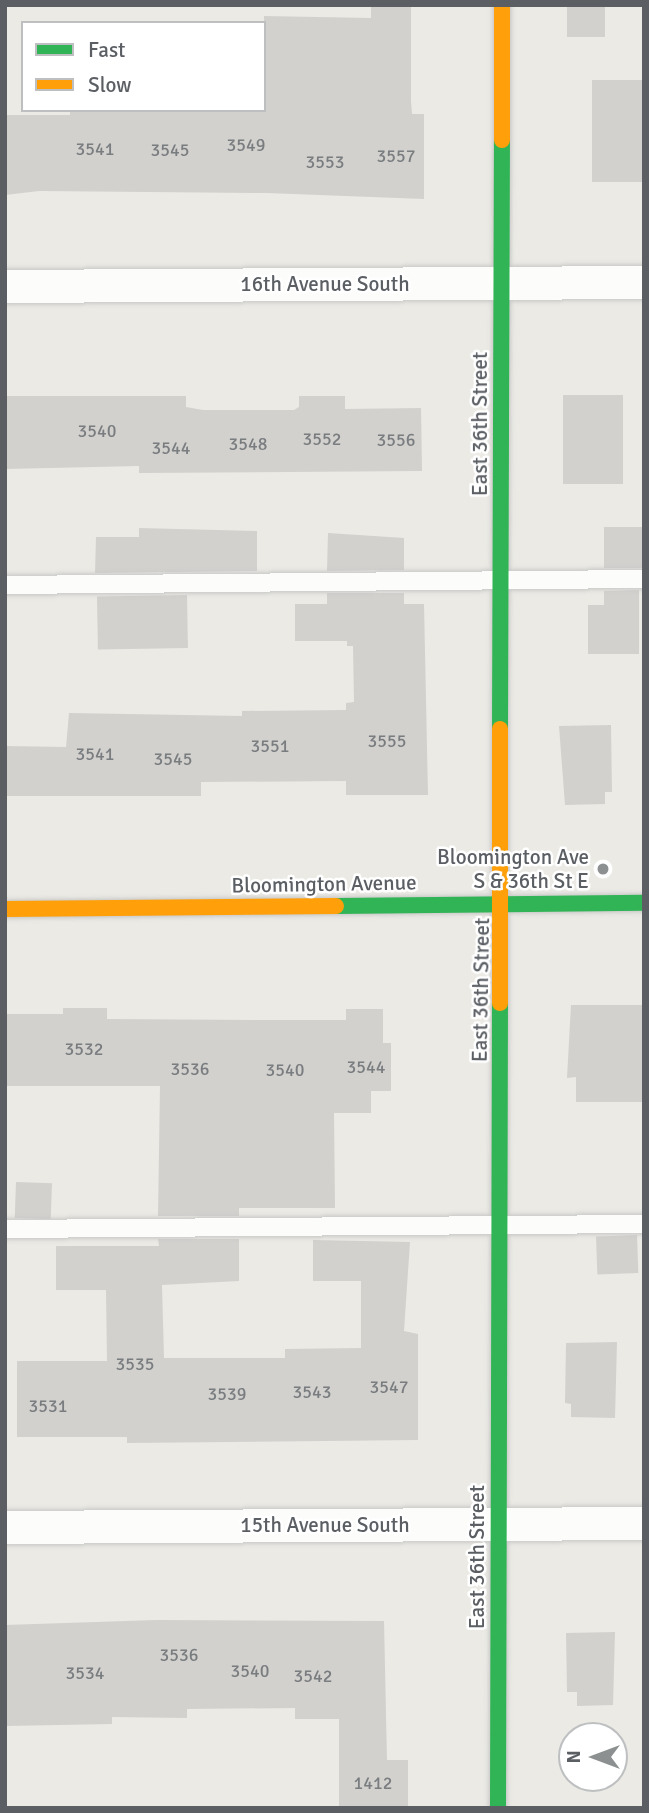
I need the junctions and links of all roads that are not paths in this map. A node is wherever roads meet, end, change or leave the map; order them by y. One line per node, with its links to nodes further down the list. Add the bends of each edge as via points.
1 (502, 5): 3 (street, East 36th Street)
2 (644, 282): 3 (street, 16th Avenue South)
3 (499, 283): 4 (street, 16th Avenue South); 5 (street, East 36th Street)
4 (5, 286)
5 (502, 579): 6 (lane); 7 (lane); 8 (street, East 36th Street)
6 (644, 579)
7 (5, 585)
8 (502, 903): 9 (street, Bloomington Avenue); 10 (street, Bloomington Avenue); 12 (street, East 36th Street)
9 (644, 903)
10 (5, 909)
11 (644, 1224): 12 (lane)
12 (500, 1225): 13 (lane); 15 (street, East 36th Street)
13 (5, 1229)
14 (644, 1522): 15 (street, 15th Avenue South)
15 (498, 1523): 16 (street, 15th Avenue South); 17 (street, East 36th Street)
16 (5, 1527)
17 (498, 1808)

